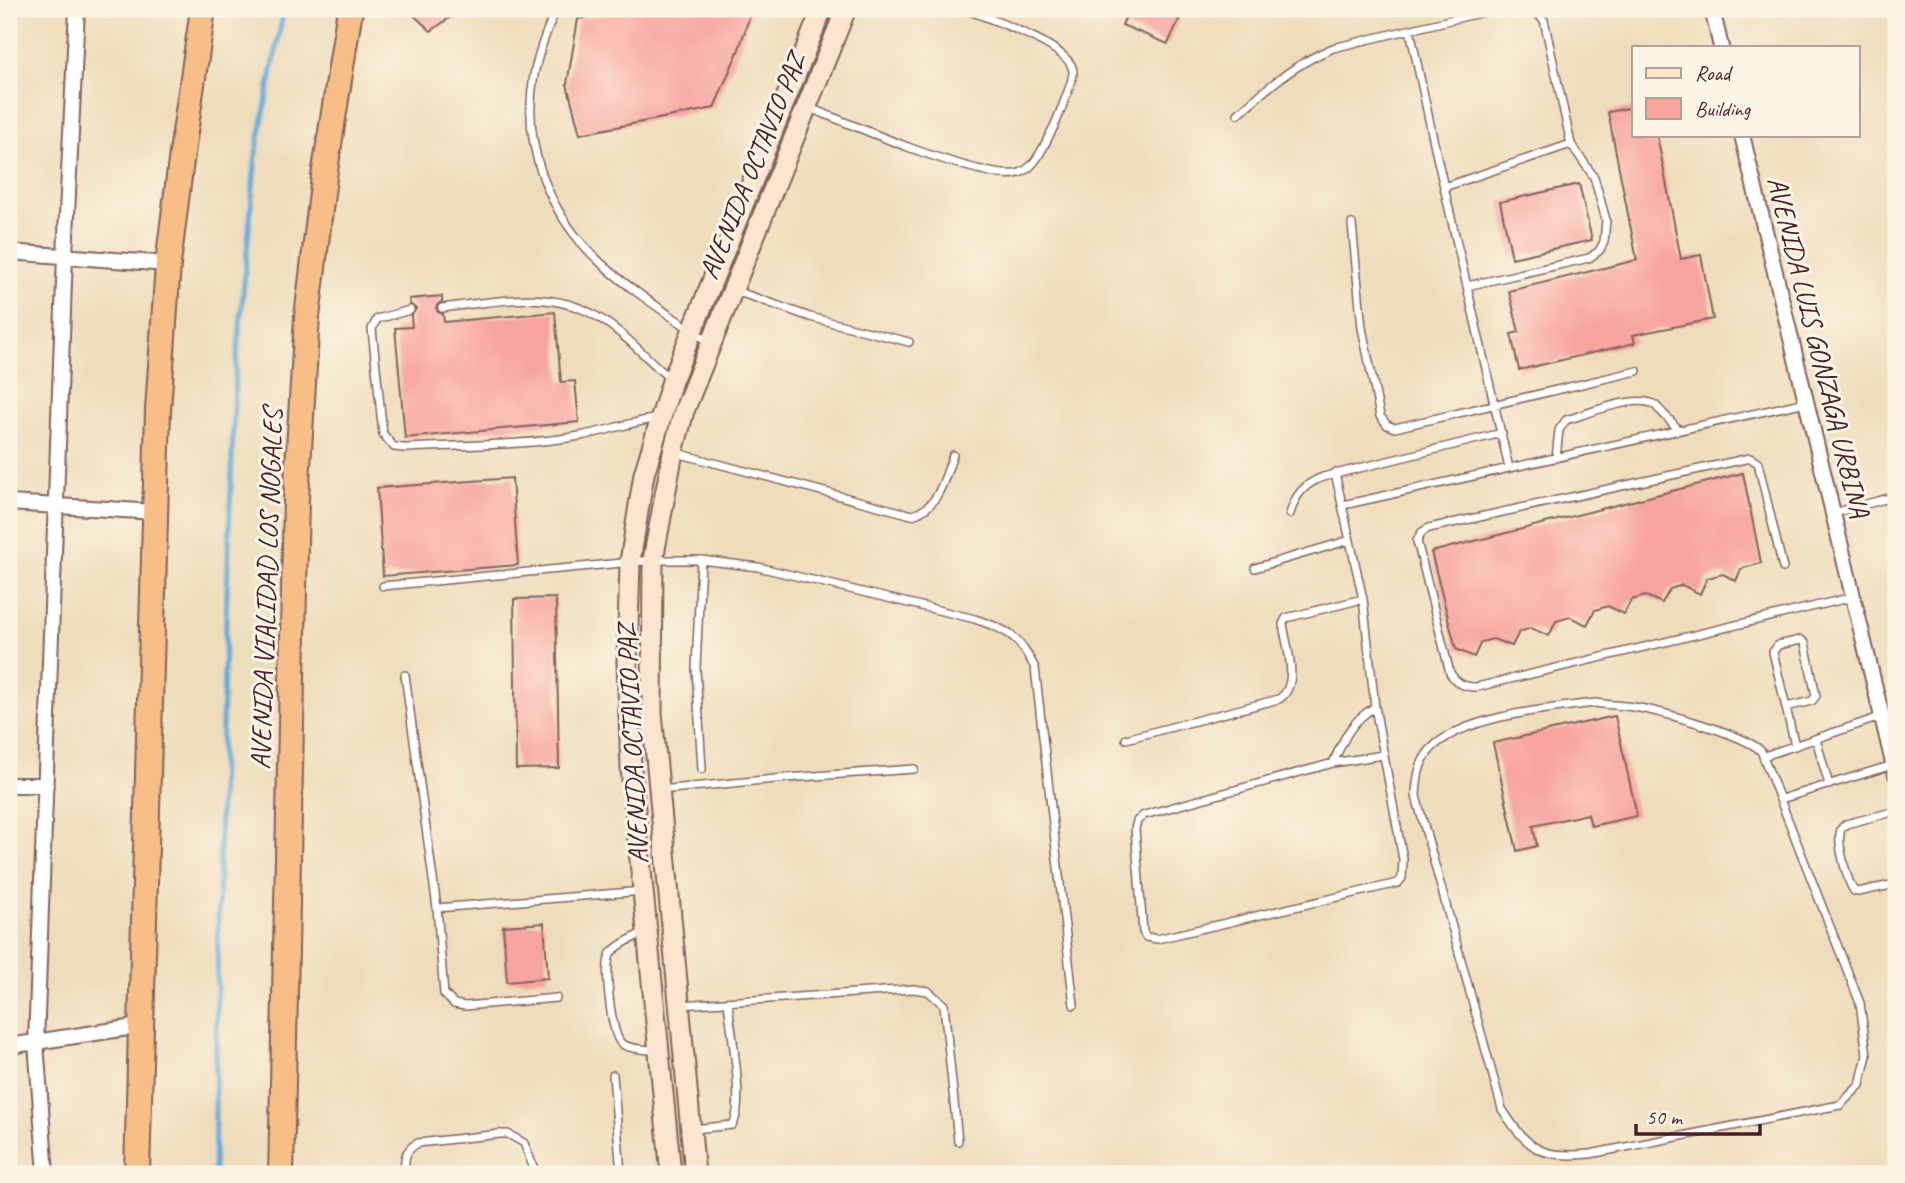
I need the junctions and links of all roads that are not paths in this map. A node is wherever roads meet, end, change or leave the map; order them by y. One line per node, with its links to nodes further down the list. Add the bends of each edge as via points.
1 (77, 9): 22 (street)
2 (203, 9): 23 (highway)
3 (350, 9): 95 (highway, AVENIDA VIALIDAD LOS NOGALES, via 307,317 296,499)
4 (556, 9): 28 (lane, via 534,75 531,122 538,168 576,237 602,264)
5 (822, 9): 28 (street, AVENIDA OCTAVIO PAZ)
6 (846, 9): 15 (street, AVENIDA OCTAVIO PAZ)
7 (965, 9): 15 (lane, via 1062,52 1074,72 1054,128 1028,169 1016,174 956,163)
8 (1099, 9): 9 (lane)
9 (1108, 9)
10 (1496, 9): 13 (lane)
11 (1529, 9): 18 (lane, via 1544,20)
12 (1712, 9): 14 (street)
13 (1410, 30): 16 (lane, via 1314,55); 19 (lane)
14 (1721, 46)
15 (806, 107): 25 (street, AVENIDA OCTAVIO PAZ)
16 (1238, 114)
17 (1742, 136): 33 (street, AVENIDA LUIS GONZAGA URBINA)
18 (1571, 144): 19 (lane); 24 (lane, via 1600,192 1606,232 1599,251 1589,258)
19 (1444, 187): 24 (lane)
20 (1352, 224): 34 (lane, via 1362,328 1383,422 1395,428)
21 (9, 252): 22 (street)
22 (65, 256): 23 (street); 45 (street)
23 (168, 264): 47 (highway)
24 (1467, 286): 34 (lane)
25 (732, 289): 29 (street, AVENIDA OCTAVIO PAZ); 30 (lane, via 810,317)
26 (442, 307): 32 (lane, via 528,299 565,303 600,317)
27 (411, 310): 35 (lane, via 377,319 372,328 383,434 394,447 582,436)
28 (693, 331): 29 (lane); 32 (street, AVENIDA OCTAVIO PAZ)
29 (710, 342): 38 (street, AVENIDA OCTAVIO PAZ)
30 (909, 342)
31 (1637, 371): 34 (lane)
32 (672, 381): 35 (street, AVENIDA OCTAVIO PAZ)
33 (1806, 402): 36 (lane); 48 (street, AVENIDA LUIS GONZAGA URBINA)
34 (1495, 404): 37 (lane)
35 (659, 418): 53 (street, AVENIDA OCTAVIO PAZ, via 644,474)
36 (1679, 430): 40 (lane); 40 (lane, via 1655,405 1637,400 1566,420 1559,430)
37 (1502, 433): 41 (lane); 42 (lane)
38 (673, 452): 39 (lane, via 912,515 931,505); 51 (street, AVENIDA OCTAVIO PAZ)
39 (953, 455)
40 (1556, 457): 41 (lane)
41 (1509, 468): 46 (lane)
42 (1335, 473): 46 (lane); 49 (lane, via 1301,489)
43 (1896, 496): 48 (lane)
44 (9, 503): 45 (street)
45 (56, 505): 47 (street); 73 (street)
46 (1343, 505): 50 (lane)
47 (156, 512): 86 (highway)
48 (1834, 513): 57 (street, AVENIDA LUIS GONZAGA URBINA)
49 (1290, 514)
50 (1350, 540): 54 (lane); 58 (lane)
51 (653, 560): 52 (lane); 53 (lane); 75 (street, AVENIDA OCTAVIO PAZ, via 652,713)
52 (701, 560): 70 (lane, via 696,669); 85 (lane, via 758,568 975,619 1007,630 1024,647 1035,668 1040,700)
53 (630, 562): 56 (lane); 79 (street, AVENIDA OCTAVIO PAZ, via 631,769)
54 (1255, 568)
55 (1783, 568): 57 (lane, via 1758,463 1750,457 1429,528 1416,541 1450,673 1465,687 1606,658)
56 (383, 586)
57 (1853, 597): 62 (street, AVENIDA LUIS GONZAGA URBINA)
58 (1363, 599): 60 (lane); 64 (lane, via 1286,618 1290,681 1279,699)
59 (405, 674): 80 (lane)
60 (1375, 707): 66 (lane); 68 (lane, via 1352,725)
61 (1786, 707): 61 (lane, via 1816,696 1801,640 1778,645 1773,652); 65 (lane)
62 (1883, 716): 63 (lane); 69 (street, AVENIDA LUIS GONZAGA URBINA)
63 (1816, 738): 65 (lane); 74 (lane)
64 (1126, 739)
65 (1795, 746): 67 (lane)
66 (1383, 755): 68 (lane); 68 (lane, via 1403,859 1398,883 1157,939 1146,936 1135,829 1143,815)
67 (1764, 756): 76 (lane); 76 (lane, via 1751,742 1728,733 1635,707 1595,704 1537,710 1481,723 1448,737 1431,749 1422,763 1416,796 1502,1109 1517,1132 1537,1150 1563,1156 1590,1154 1840,1105 1860,1085 1867,1055 1860,1003)
68 (1333, 763)
69 (1895, 768): 74 (lane)
70 (702, 769)
71 (914, 769): 75 (lane)
72 (9, 785): 73 (street)
73 (46, 785): 87 (street)
74 (1829, 785): 76 (lane)
75 (660, 790): 84 (street, AVENIDA OCTAVIO PAZ)
76 (1781, 799)
77 (1896, 811): 78 (lane, via 1846,824 1839,836 1854,891)
78 (1896, 884)
79 (643, 891): 80 (lane); 81 (street, AVENIDA OCTAVIO PAZ)
80 (437, 908): 82 (lane, via 444,994 454,1004)
81 (647, 930): 89 (street, AVENIDA OCTAVIO PAZ); 89 (lane, via 612,951 608,959 610,999 621,1043)
82 (556, 998)
83 (728, 1002): 84 (lane); 91 (lane, via 739,1099 737,1120 732,1125); 92 (lane, via 928,991 944,1005)
84 (679, 1004): 91 (street, AVENIDA OCTAVIO PAZ)
85 (1074, 1005)
86 (141, 1026): 87 (street); 94 (highway)
87 (36, 1043): 88 (street); 93 (street)
88 (9, 1046)
89 (659, 1051): 99 (street, AVENIDA OCTAVIO PAZ)
90 (614, 1074): 98 (lane)
91 (691, 1129): 100 (street, AVENIDA OCTAVIO PAZ)
92 (958, 1140)
93 (47, 1174)
94 (137, 1174)
95 (281, 1174)
96 (405, 1174): 97 (lane, via 406,1153 418,1143 508,1134 524,1143)
97 (536, 1174)
98 (621, 1174)
99 (671, 1174)
100 (695, 1174)

